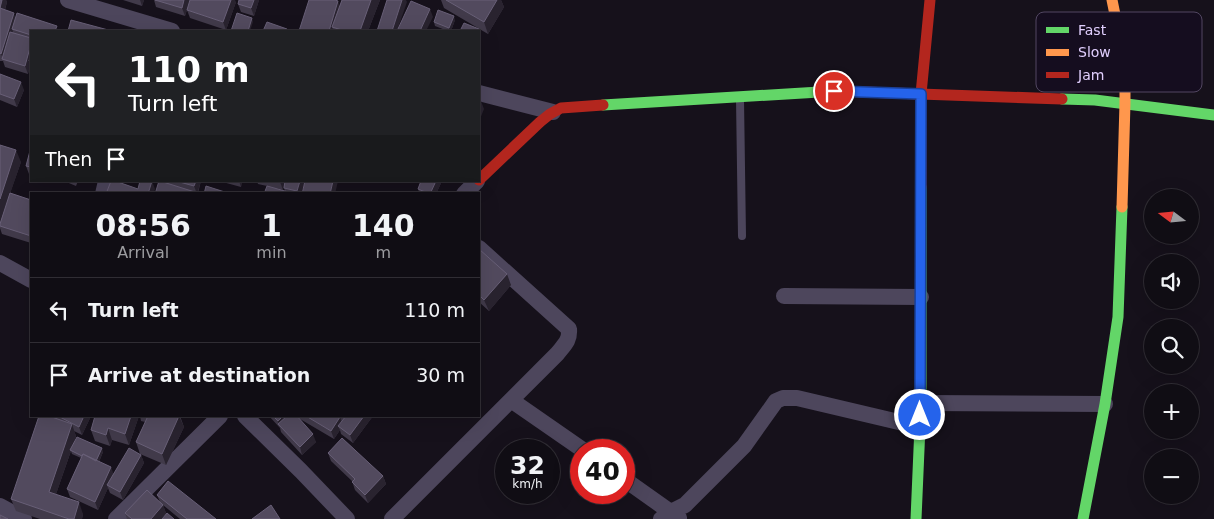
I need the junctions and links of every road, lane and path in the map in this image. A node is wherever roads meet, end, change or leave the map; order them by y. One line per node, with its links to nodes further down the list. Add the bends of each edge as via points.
1 (68, 0): 3 (street)
2 (930, 0): 7 (street)
3 (92, 4): 4 (street)
4 (169, 30)
5 (480, 92): 10 (street)
6 (1125, 92): 9 (street)
7 (921, 94): 8 (street, via 834,91); 9 (street, via 1095,100); 20 (street)
8 (740, 97): 10 (street, via 561,108); 15 (lane)
9 (1125, 104): 11 (street); 23 (street, via 1118,317)
10 (553, 112): 12 (street)
11 (1214, 115)
12 (480, 179)
13 (477, 182): 14 (street)
14 (466, 192)
15 (742, 236)
16 (480, 249): 21 (street, via 568,329 567,342)
17 (0, 263): 18 (street)
18 (30, 279)
19 (784, 296): 20 (street)
20 (921, 297): 22 (street)
21 (511, 400): 27 (street); 34 (street)
22 (920, 403): 23 (street); 26 (street)
23 (1106, 404): 36 (street)
24 (219, 417): 32 (street)
25 (246, 417): 33 (street)
26 (920, 427): 30 (street, via 797,398 776,400 744,446); 35 (street)
27 (570, 441)
28 (635, 488): 30 (street)
29 (0, 506): 31 (street)
30 (670, 517)
31 (24, 519)
32 (116, 519)
33 (347, 519)
34 (392, 519)
35 (916, 519)
36 (1083, 519)

